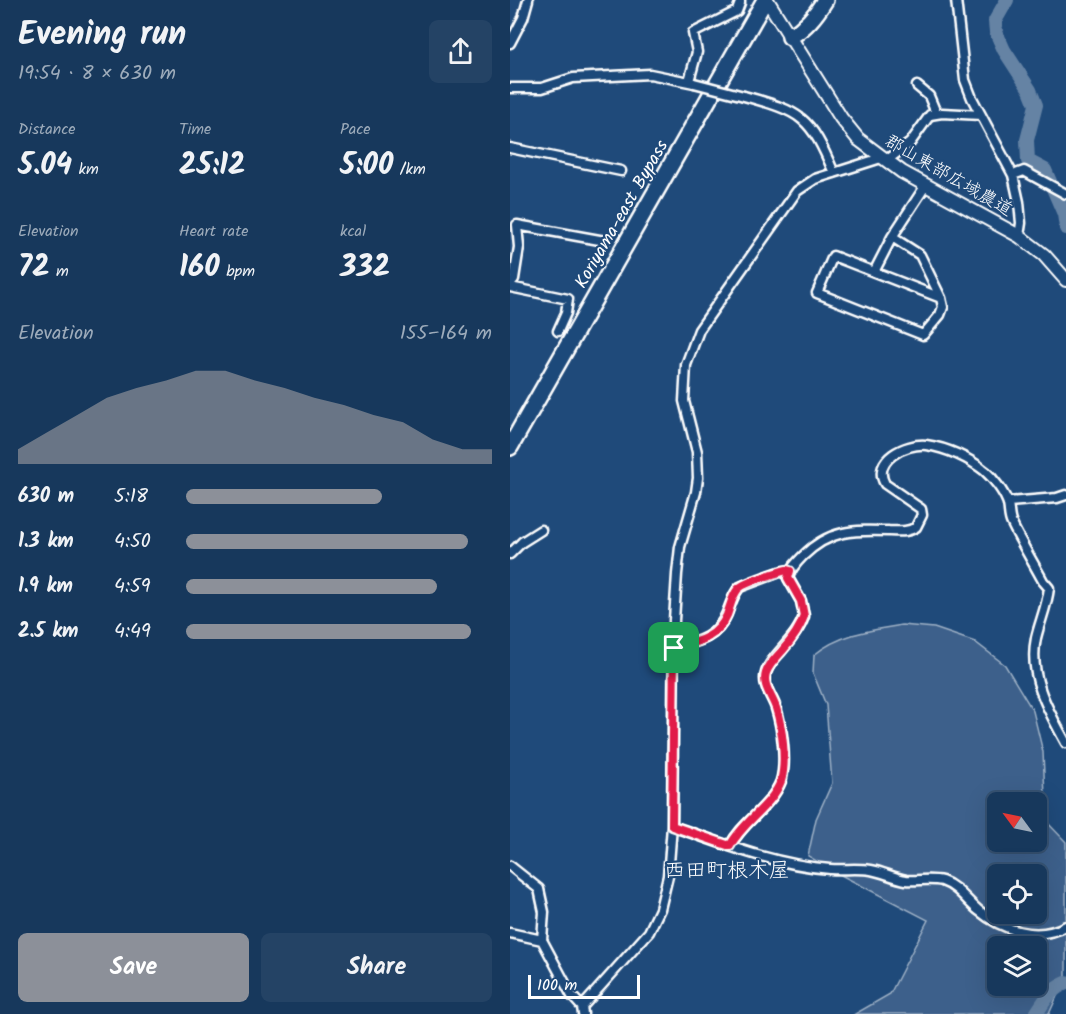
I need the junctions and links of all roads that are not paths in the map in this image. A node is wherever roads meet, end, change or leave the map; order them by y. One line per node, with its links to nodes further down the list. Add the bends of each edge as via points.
1 (740, 0): 8 (street, via 737,11 693,33 697,52)
2 (766, 0): 6 (street, 郡山東部広域農道); 28 (highway, Koriyama-east Bypass)
3 (825, 0): 6 (highway, via 814,19)
4 (956, 0): 12 (street, via 965,80)
5 (530, 1): 7 (street)
6 (790, 37): 14 (street, 郡山東部広域農道, via 841,118 858,139)
7 (510, 44)
8 (692, 82): 10 (street, via 650,74 573,78 542,88); 16 (street, bridge, via 779,105 802,118 821,142)
9 (917, 86): 11 (street, via 929,96)
10 (510, 88)
11 (936, 113): 12 (street); 14 (street, via 930,115 910,143)
12 (981, 115): 17 (street)
13 (510, 148): 15 (street)
14 (884, 159): 16 (street); 18 (street, 郡山東部広域農道)
15 (621, 171)
16 (834, 172): 34 (street, via 796,191 716,303 690,349 684,401 697,453 698,478 680,547)
17 (1013, 176): 19 (street, via 1027,172); 20 (street, via 1019,202)
18 (926, 185): 20 (street, 郡山東部広域農道); 21 (street)
19 (1066, 194)
20 (1019, 236): 24 (street, 郡山東部広域農道, via 1044,255)
21 (892, 237): 23 (street); 26 (street, via 920,255)
22 (605, 241): 25 (street, via 517,225 519,247)
23 (874, 272): 26 (street); 26 (street, via 833,256 817,293 923,335 940,315)
24 (1066, 280)
25 (510, 285): 27 (street, via 568,299)
26 (940, 298)
27 (558, 331)
28 (510, 447)
29 (1066, 495): 30 (street)
30 (1008, 502): 33 (street, via 986,472 965,457 928,445 909,447 888,458 881,470 885,484 921,509 916,527 906,531 833,535 814,546); 35 (street, via 1011,522 1049,588 1036,636 1034,670)
31 (542, 530): 32 (street)
32 (510, 554)
33 (790, 571): 34 (street, via 740,587 716,632); 37 (street, via 788,578 801,601 804,616 770,664 765,680 776,708 784,768 771,797)
34 (674, 648): 36 (street)
35 (1066, 743)
36 (672, 826): 37 (street); 42 (street, via 667,885 653,925)
37 (730, 846): 39 (street, via 795,864 873,870 895,878 945,882 998,923 1026,933 1048,933)
38 (510, 866): 41 (street, via 539,889 544,912)
39 (1066, 926)
40 (510, 933): 41 (street)
41 (542, 940): 42 (street)
42 (582, 1011)

